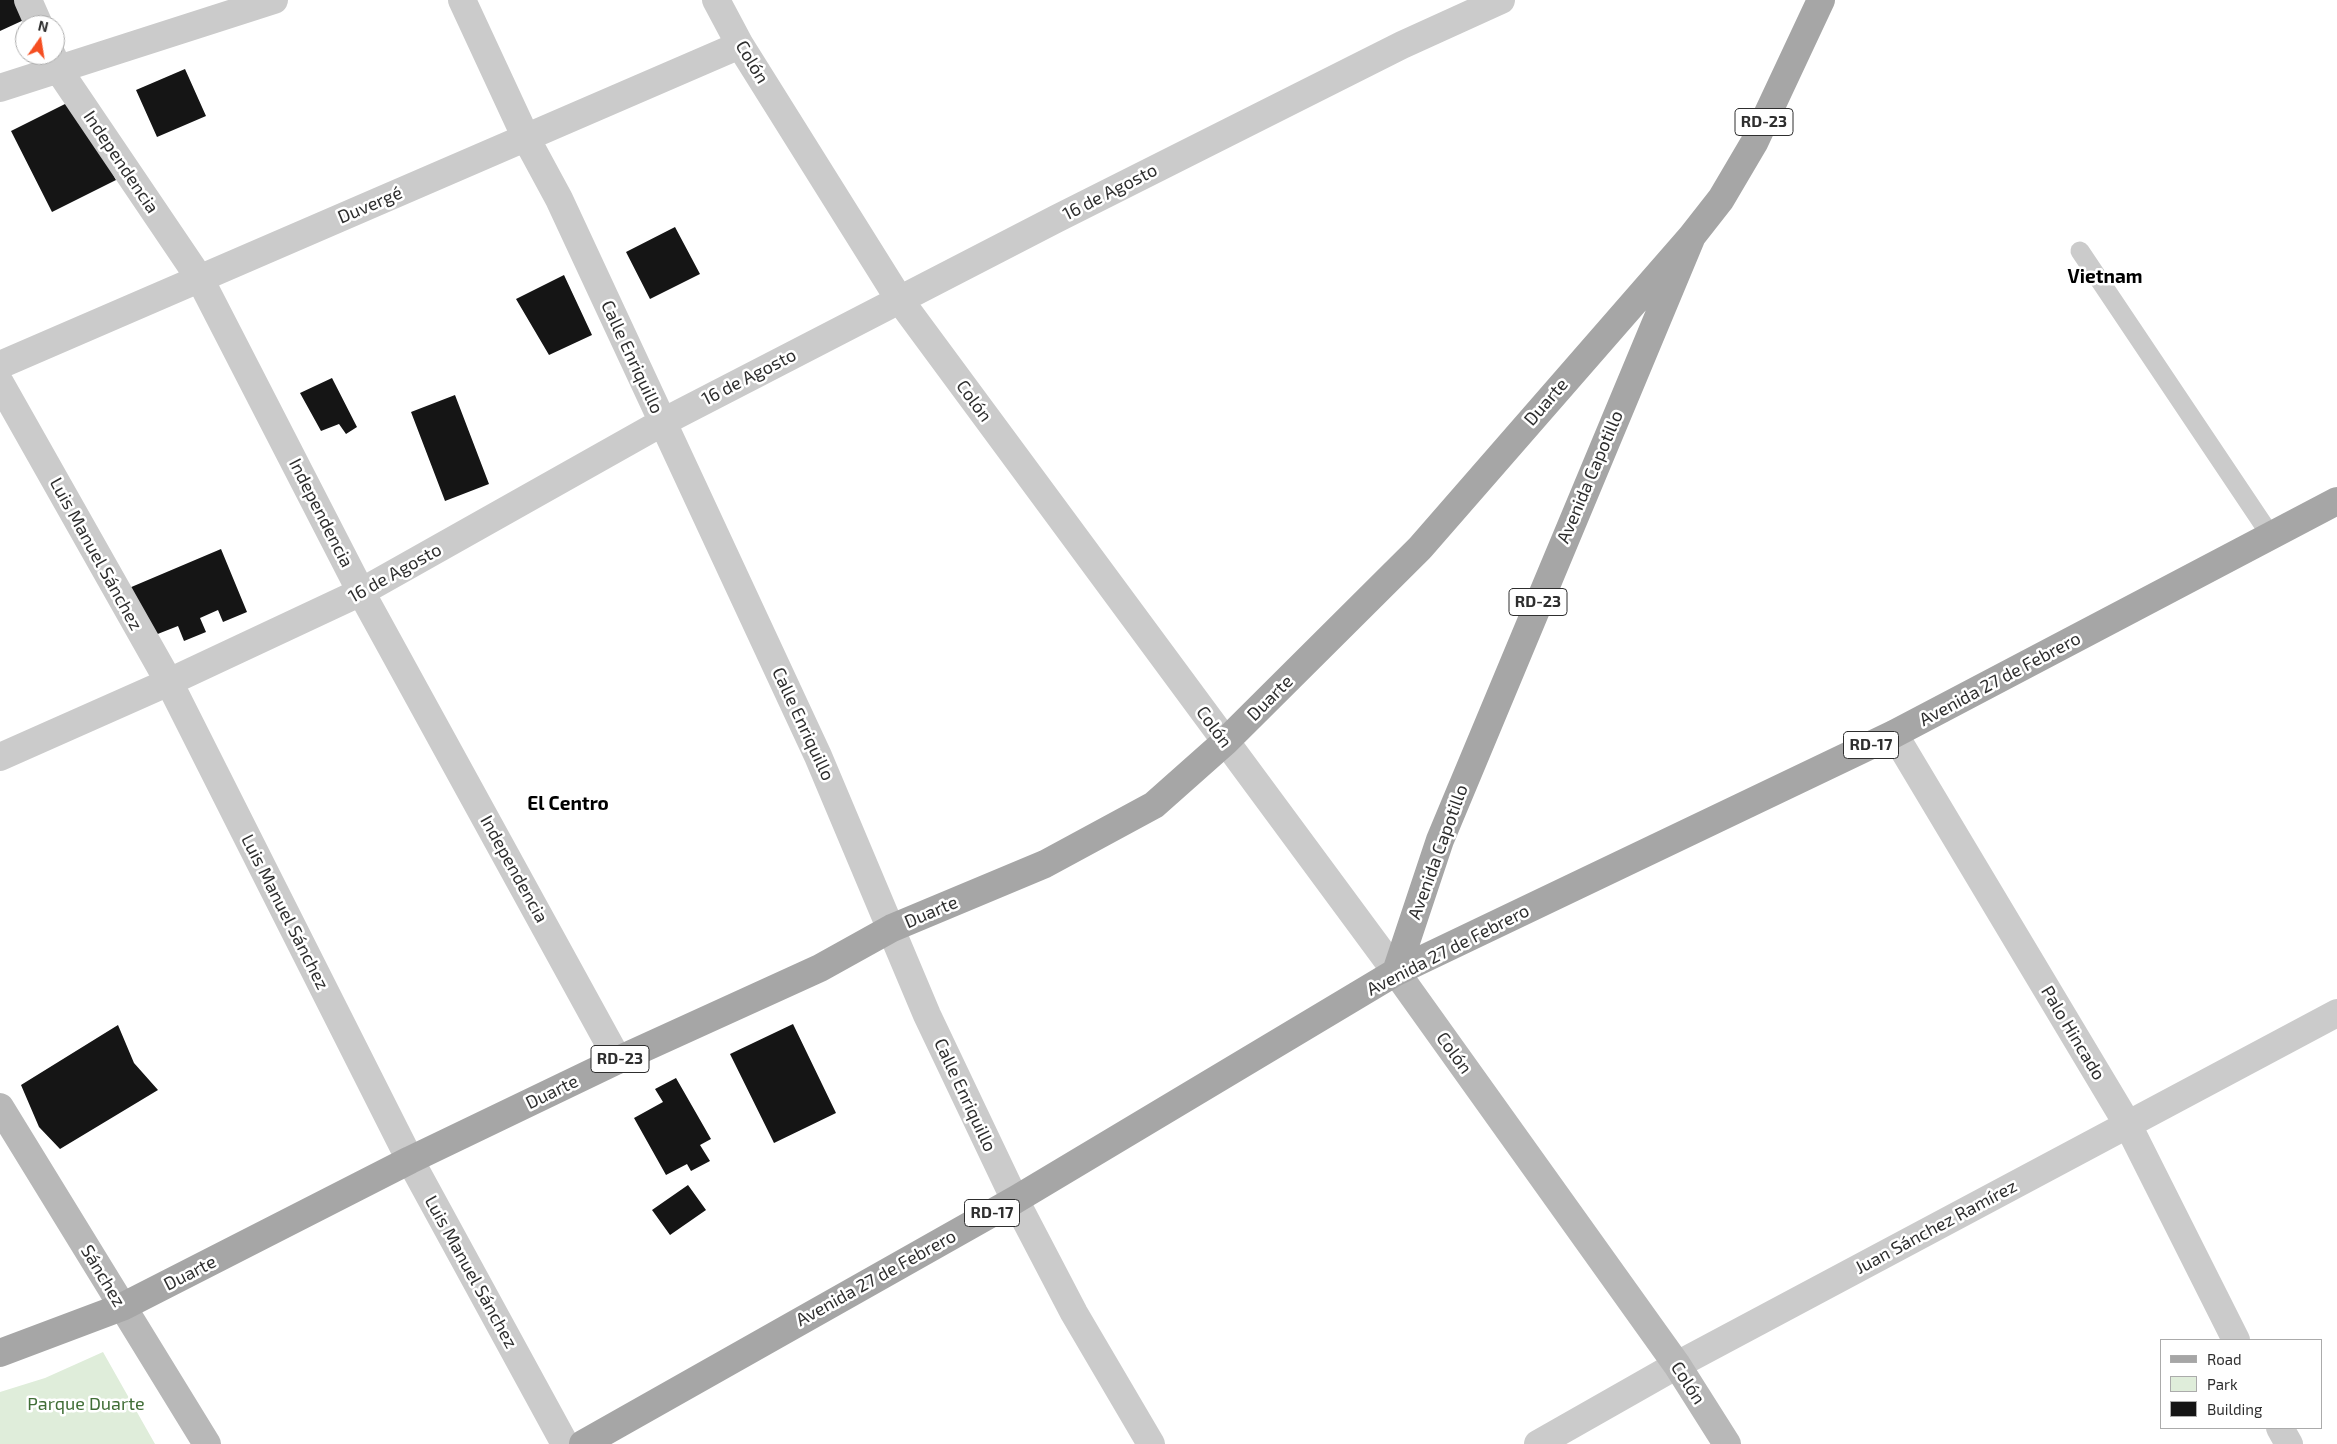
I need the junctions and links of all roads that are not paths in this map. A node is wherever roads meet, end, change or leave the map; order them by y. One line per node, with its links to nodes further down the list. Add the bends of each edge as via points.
1 (28, 0): 7 (street)
2 (274, 0): 9 (street)
3 (462, 0): 13 (street, Calle Enriquillo)
4 (716, 0): 8 (street, Colón)
5 (1501, 0): 17 (street, 16 de Agosto, via 1402,45)
6 (1821, 0): 14 (main road, Avenida Capotillo / RD-23, via 1754,143 1721,199)
7 (35, 15)
8 (740, 44): 13 (street, Duvergé); 17 (street, Colón)
9 (65, 59)
10 (49, 65): 12 (street)
11 (57, 65): 16 (street, Independencia)
12 (0, 88)
13 (526, 138): 16 (street, Duvergé); 20 (street, Calle Enriquillo, via 559,199)
14 (1692, 236): 26 (main road, Duarte / RD-23, via 1420,548); 29 (main road, Avenida Capotillo / RD-23, via 1440,840)
15 (2080, 251): 22 (lane)
16 (200, 279): 18 (street, Duvergé); 23 (street, Independencia)
17 (899, 299): 20 (street, 16 de Agosto); 26 (street, Colón)
18 (0, 365)
19 (0, 383): 24 (street, Luis Manuel Sánchez)
20 (663, 422): 23 (street, 16 de Agosto); 28 (street, Calle Enriquillo, via 814,747)
21 (2337, 501): 22 (main road, Avenida 27 de Febrero / RD-17)
22 (2272, 536): 25 (main road, Avenida 27 de Febrero / RD-17)
23 (362, 592): 24 (street, 16 de Agosto); 31 (street, Independencia)
24 (169, 682): 27 (street, 16 de Agosto); 34 (street, Luis Manuel Sánchez)
25 (1894, 734): 29 (main road, Avenida 27 de Febrero / RD-17); 33 (street, Palo Hincado)
26 (1225, 742): 28 (main road, Duarte / RD-23, via 1154,805 1045,864); 29 (street, Colón)
27 (0, 757)
28 (892, 928): 31 (main road, Duarte / RD-23, via 820,968); 35 (street, Calle Enriquillo, via 927,1015)
29 (1396, 972): 35 (main road, Avenida 27 de Febrero / RD-17); 39 (street, Colón)
30 (2337, 1013): 33 (street, Juan Sánchez Ramírez)
31 (618, 1060): 34 (main road, Duarte / RD-23)
32 (0, 1107): 36 (street, Sánchez)
33 (2128, 1125): 37 (street, Palo Hincado); 39 (street, Juan Sánchez Ramírez)
34 (410, 1160): 36 (main road, Duarte / RD-23); 42 (street, Luis Manuel Sánchez)
35 (1015, 1200): 43 (main road, Avenida 27 de Febrero / RD-17); 44 (street, Calle Enriquillo, via 1074,1313)
36 (122, 1307): 38 (main road, Duarte / RD-23); 41 (street, Sánchez)
37 (2235, 1339)
38 (0, 1353)
39 (1677, 1364): 45 (street, Juan Sánchez Ramírez); 46 (street, Colón)
40 (2281, 1429): 47 (street)
41 (207, 1444)
42 (565, 1444)
43 (583, 1444)
44 (1150, 1444)
45 (1538, 1444)
46 (1727, 1444)
47 (2289, 1444)

